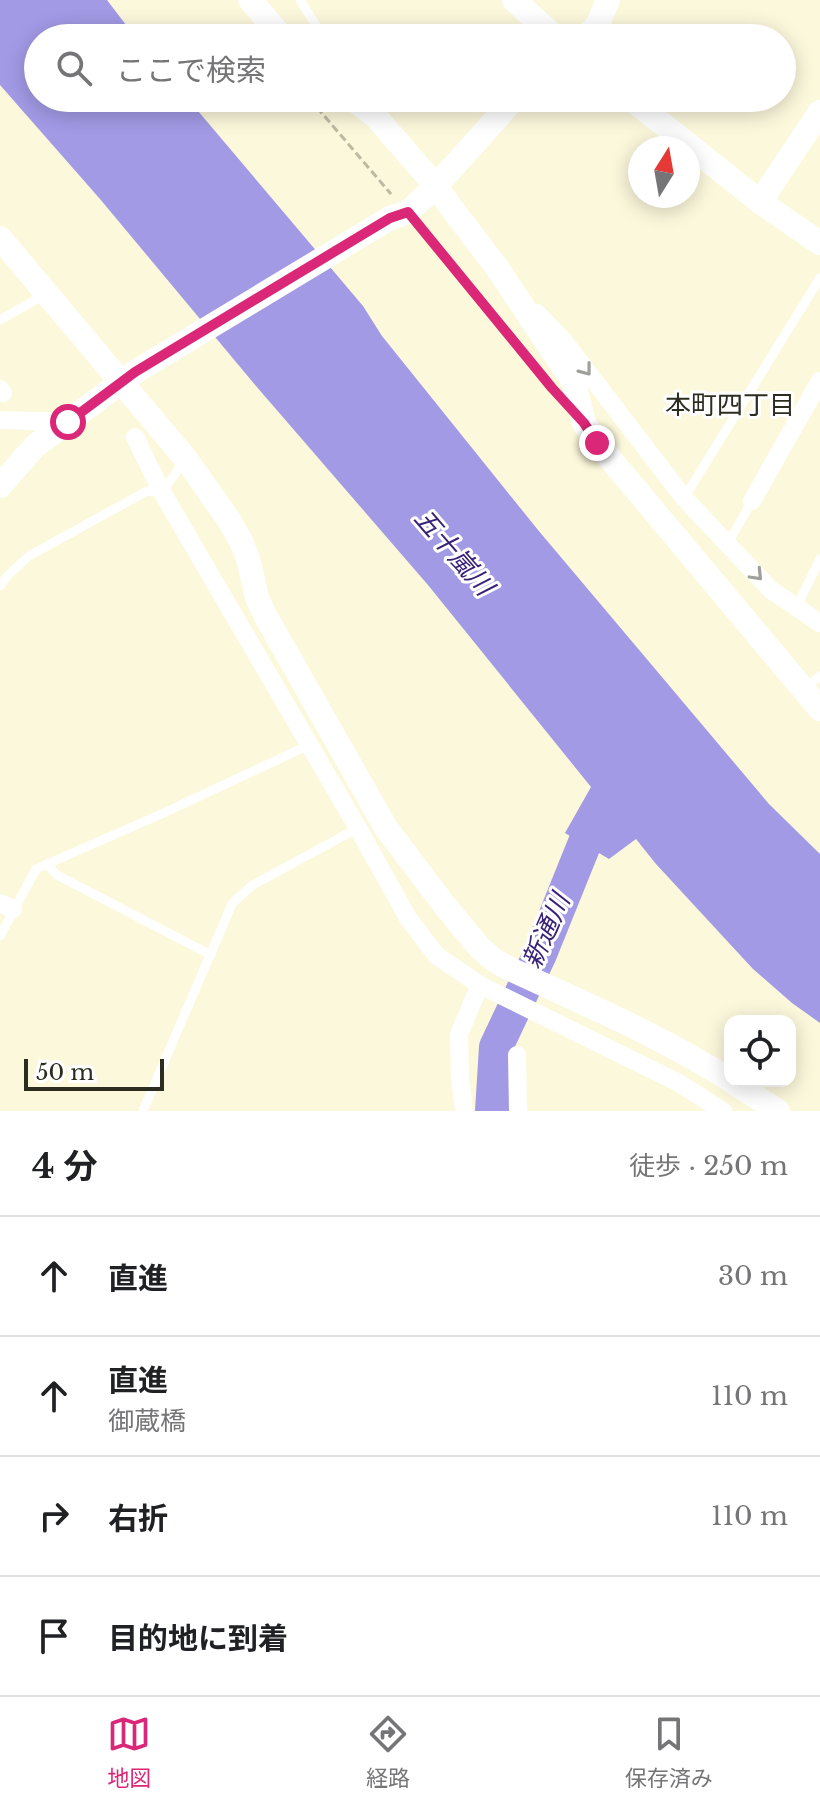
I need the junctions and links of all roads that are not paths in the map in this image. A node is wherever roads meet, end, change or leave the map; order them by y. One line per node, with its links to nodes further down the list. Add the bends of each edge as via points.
1 (250, 0): 5 (street)
2 (300, 0): 6 (lane)
3 (514, 0): 7 (street)
4 (608, 0): 8 (street)
5 (271, 24)
6 (315, 24)
7 (541, 24)
8 (598, 24)
9 (373, 112): 13 (street)
10 (502, 112): 13 (street)
11 (648, 112): 14 (street)
12 (820, 112): 14 (street)
13 (436, 186): 17 (street); 21 (street, via 399,215)
14 (760, 202): 16 (street)
15 (0, 238): 19 (street)
16 (820, 243)
17 (498, 269): 29 (street, one-way to 29, via 563,340); 36 (street, via 574,383 584,423 597,443)
18 (820, 278): 29 (lane)
19 (47, 294): 20 (lane); 21 (street)
20 (0, 320)
21 (128, 377): 24 (street); 26 (street)
22 (820, 381): 30 (street)
23 (0, 420): 24 (street)
24 (68, 422): 27 (street, via 35,446)
25 (135, 437): 28 (street)
26 (186, 459): 28 (lane); 46 (street, via 241,541 265,615 386,828 479,947 510,969)
27 (0, 486)
28 (162, 492): 33 (lane, via 147,491 29,556); 38 (street)
29 (684, 498): 31 (street)
30 (752, 501): 31 (lane)
31 (727, 545): 34 (street, one-way to 34)
32 (820, 559): 34 (lane)
33 (0, 586)
34 (796, 608): 35 (street)
35 (820, 623)
36 (812, 682): 37 (street)
37 (820, 709)
38 (309, 745): 39 (street); 40 (lane)
39 (358, 828): 43 (lane, via 251,886 232,904); 44 (street, via 430,947)
40 (47, 864): 41 (lane, via 36,869); 43 (lane, via 57,875)
41 (6, 906): 42 (lane)
42 (0, 936)
43 (211, 955): 49 (lane)
44 (480, 985): 50 (street, via 459,1034); 52 (street, via 679,1083)
45 (517, 1055): 51 (street)
46 (724, 1077)
47 (739, 1087): 48 (street)
48 (765, 1107)
49 (143, 1111)
50 (464, 1111)
51 (518, 1111)
52 (723, 1111)

